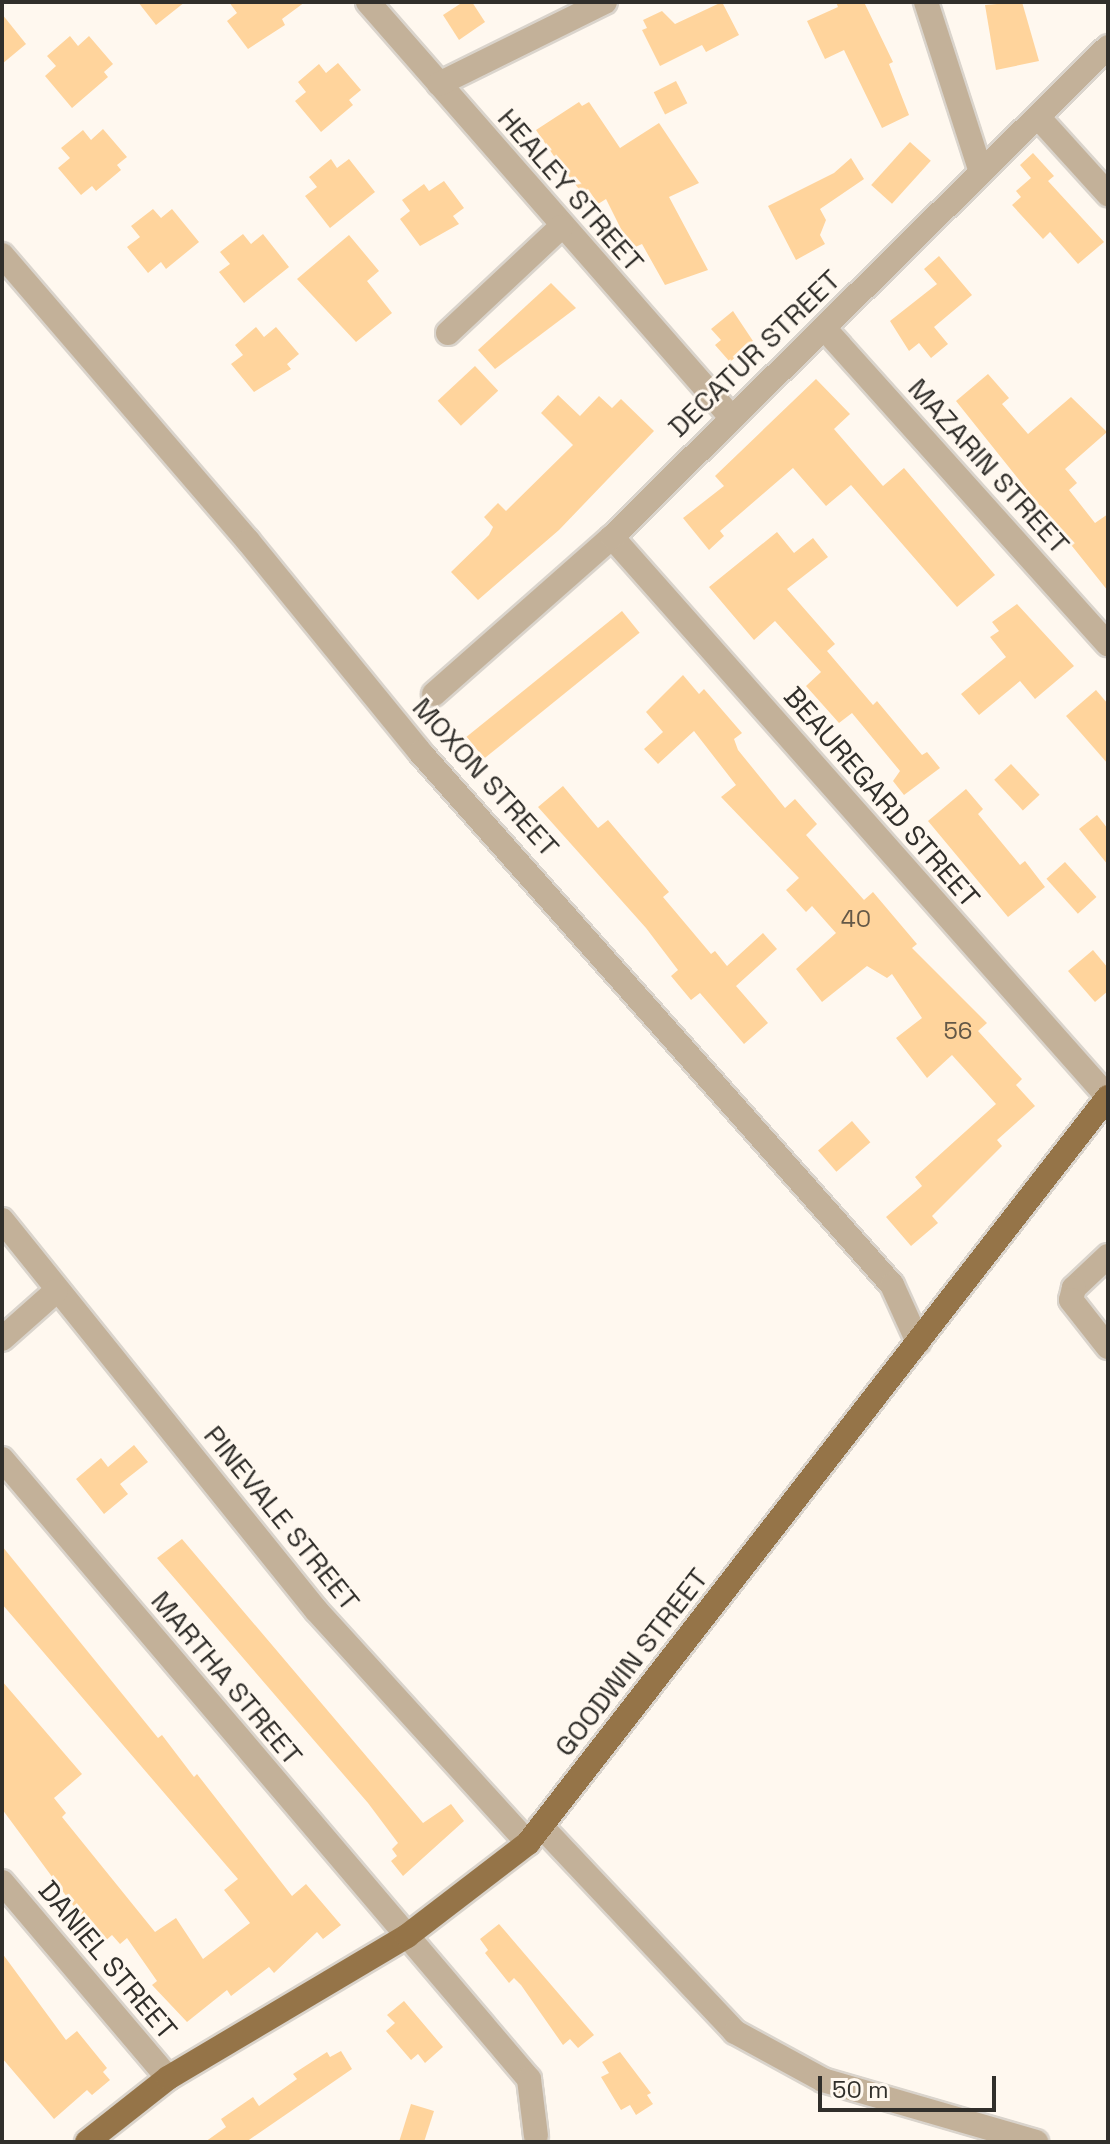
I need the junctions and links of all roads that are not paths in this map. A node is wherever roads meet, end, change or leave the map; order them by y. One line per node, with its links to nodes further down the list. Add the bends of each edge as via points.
1 (368, 2): 5 (street, HEALEY STREET)
2 (605, 2): 5 (street)
3 (926, 2): 7 (street)
4 (1108, 47): 6 (street, DECATUR STREET)
5 (439, 84): 9 (street, HEALEY STREET)
6 (1039, 118): 7 (street, DECATUR STREET); 8 (street)
7 (980, 169): 11 (street, DECATUR STREET)
8 (1108, 194)
9 (561, 227): 12 (street); 13 (street, HEALEY STREET)
10 (2, 255): 22 (street, MOXON STREET, via 248,541 420,752 892,1285)
11 (824, 328): 13 (street, DECATUR STREET); 15 (street, MAZARIN STREET)
12 (448, 333)
13 (730, 416): 14 (street, DECATUR STREET)
14 (612, 537): 16 (street, DECATUR STREET); 17 (street, BEAUREGARD STREET)
15 (1108, 644)
16 (434, 694)
17 (1108, 1097): 22 (main road, GOODWIN STREET)
18 (2, 1220): 20 (street, PINEVALE STREET)
19 (1108, 1256): 23 (street, via 1074,1288 1071,1300)
20 (56, 1291): 21 (street); 25 (street, PINEVALE STREET, via 316,1610)
21 (2, 1339)
22 (918, 1342): 25 (main road, GOODWIN STREET)
23 (1108, 1347)
24 (2, 1459): 27 (street, MARTHA STREET)
25 (534, 1835): 27 (main road, GOODWIN STREET); 31 (street, PINEVALE STREET, via 735,2032 823,2080)
26 (2, 1882): 28 (street, DANIEL STREET)
27 (407, 1936): 28 (main road, GOODWIN STREET); 29 (street, MARTHA STREET, via 529,2079)
28 (168, 2078): 30 (main road, GOODWIN STREET)
29 (536, 2136)
30 (87, 2142)
31 (1036, 2142)

